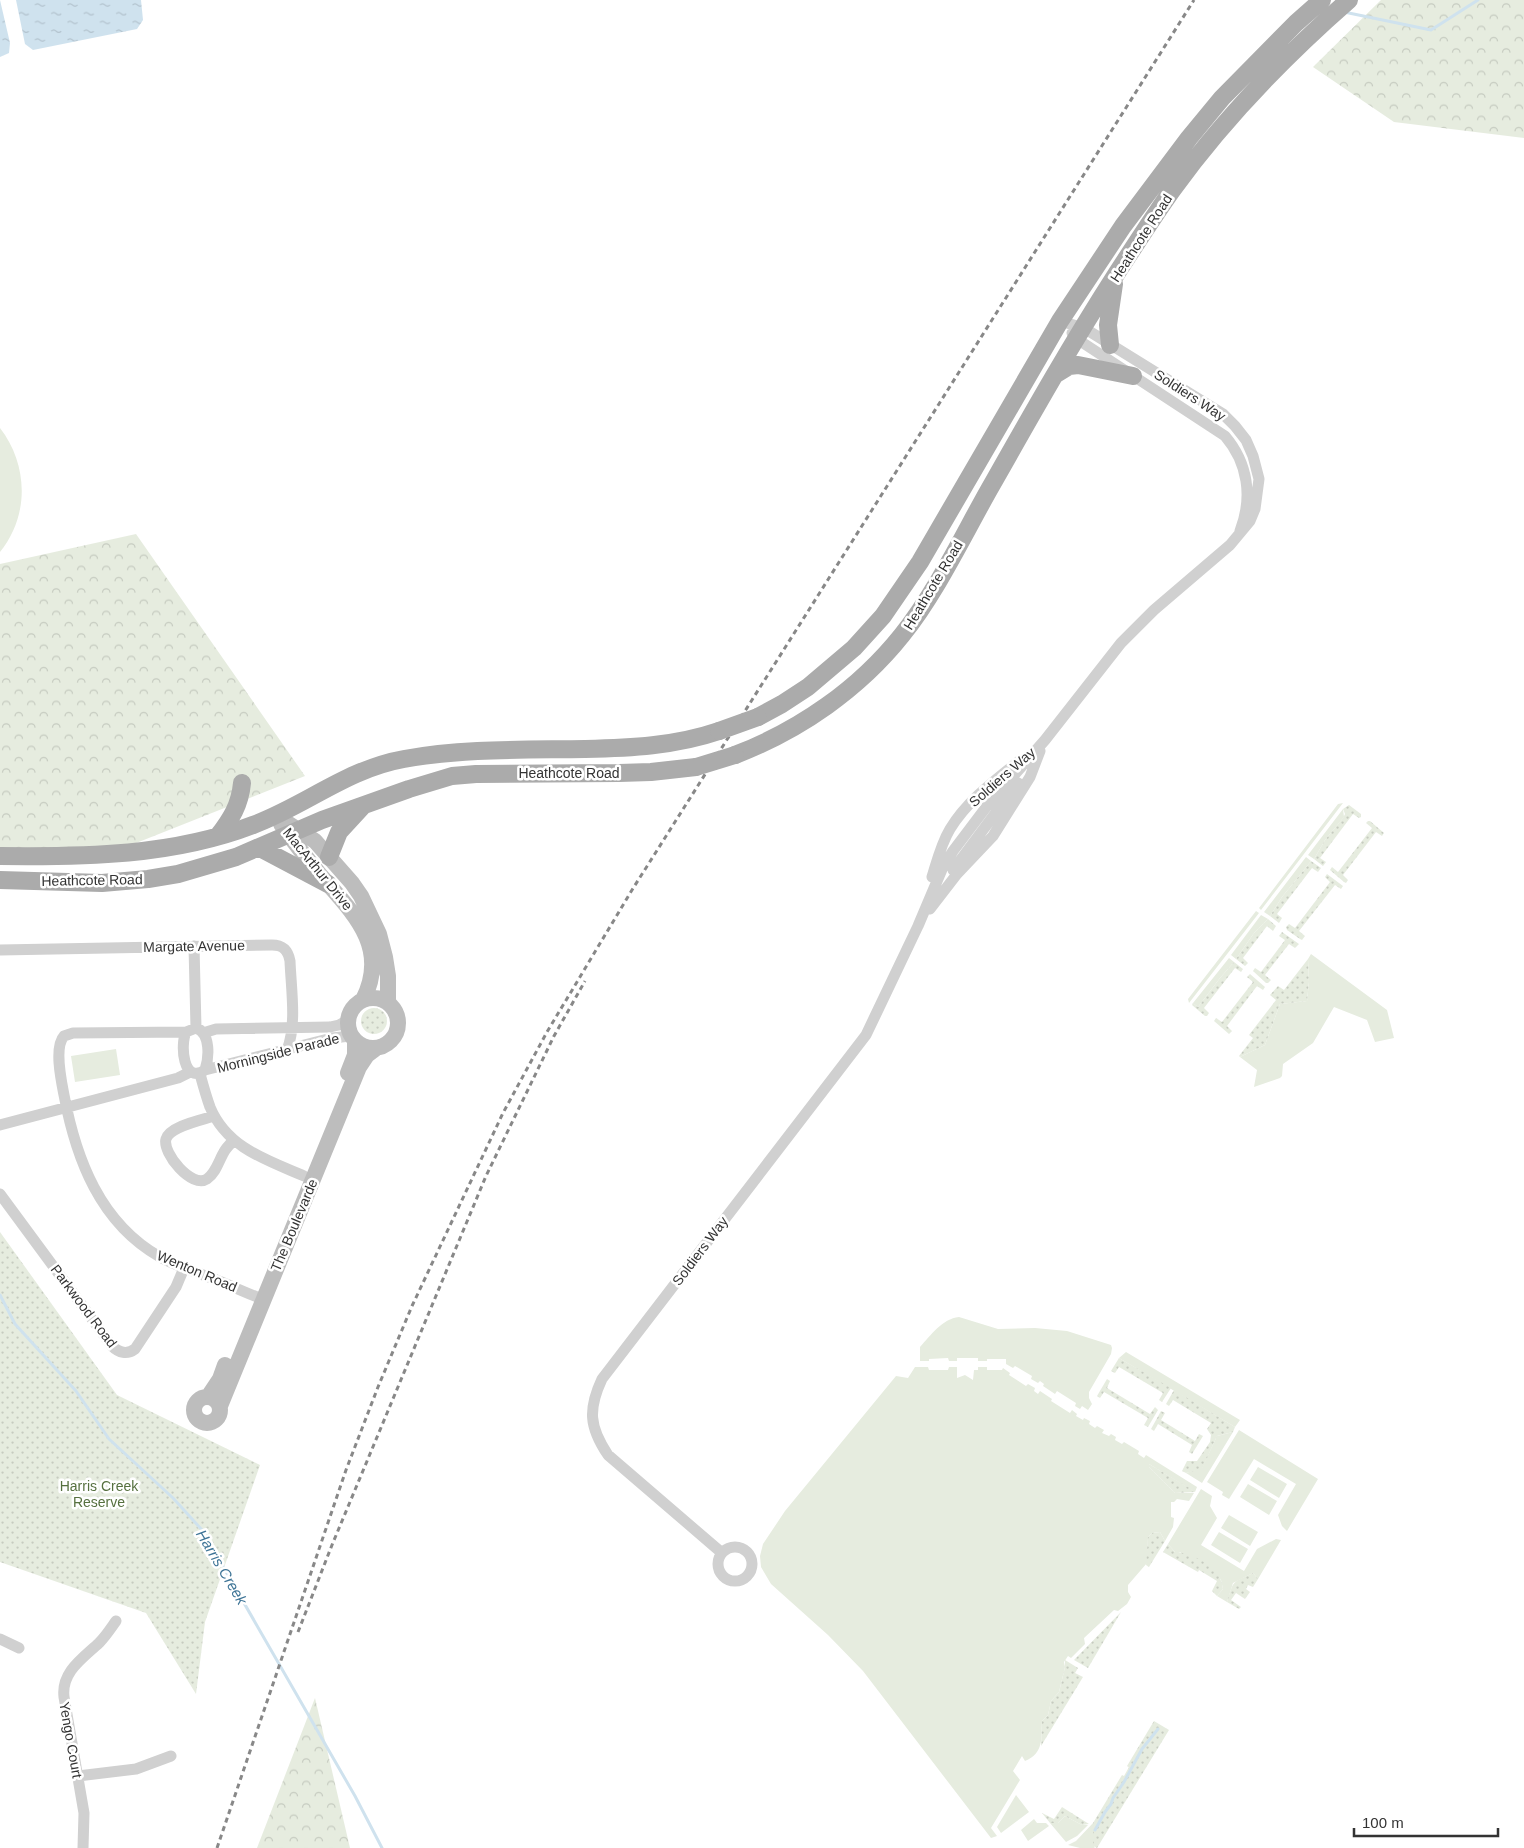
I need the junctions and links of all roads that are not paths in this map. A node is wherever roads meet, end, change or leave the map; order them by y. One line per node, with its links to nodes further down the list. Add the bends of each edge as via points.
1 (1322, 0): 4 (main road, Heathcote Road, via 1222,98 1189,138 1123,226)
2 (1348, 0): 3 (main road, Heathcote Road, via 1271,73 1200,154)
3 (1115, 276): 5 (main road, Heathcote Road); 6 (main road, via 1108,325)
4 (1060, 321): 5 (street); 13 (main road, Heathcote Road, bridge, via 928,549 889,609 854,648 789,700 758,717 682,741 645,746 467,751 404,759 334,784)
5 (1081, 333): 6 (street, Soldiers Way); 7 (main road, Heathcote Road); 8 (street, Soldiers Way)
6 (1110, 345): 9 (street, Soldiers Way, via 1223,414 1246,440 1259,479 1258,493 1250,521)
7 (1056, 374): 8 (main road, via 1078,364); 12 (main road, Heathcote Road, bridge, via 939,579 903,634 879,661 835,700 782,735 696,767 643,772 452,776)
8 (1133, 376): 9 (street, Soldiers Way, via 1208,424 1234,446 1245,473 1248,498)
9 (1236, 539): 10 (street, Soldiers Way, via 1121,643)
10 (1044, 740): 21 (street, Soldiers Way, via 1030,777 992,836 957,874); 21 (street, Soldiers Way, via 953,850); 21 (street, Soldiers Way, via 973,799 955,821 943,845)
11 (242, 784): 15 (main road, via 232,818)
12 (364, 805): 14 (main road, Heathcote Road); 18 (main road, via 339,832)
13 (275, 815): 14 (street, MacArthur Drive); 15 (main road, Heathcote Road)
14 (294, 833): 16 (main road, Heathcote Road); 18 (street, MacArthur Drive, via 315,841); 20 (street, MacArthur Drive, via 303,855)
15 (218, 836): 17 (main road, Heathcote Road, via 119,854)
16 (260, 848): 19 (main road, Heathcote Road, via 204,867 148,879 102,882); 20 (main road)
17 (0, 856)
18 (329, 857): 25 (street, MacArthur Drive, via 361,896 379,934 387,968)
19 (0, 880)
20 (328, 884): 24 (street, MacArthur Drive, via 354,913 367,938 372,977)
21 (918, 926): 42 (street, Soldiers Way, via 866,1035 609,1370 595,1394 593,1428 608,1455)
22 (194, 946): 23 (street, Margate Avenue); 27 (street, Margate Avenue, via 272,944 284,948 290,961); 28 (street)
23 (0, 950)
24 (363, 1000): 25 (street, via 376,998); 26 (street, via 352,1010)
25 (388, 1002): 30 (street, via 396,1011 398,1029 388,1044)
26 (348, 1020): 27 (street, Morningside Parade, via 332,1026); 29 (street)
27 (292, 1028): 28 (street, Morningside Parade); 31 (street, Margate Avenue)
28 (195, 1031): 32 (street, via 206,1040 208,1057); 32 (street, via 183,1048 187,1067); 33 (street, Morningside Parade, via 73,1033 64,1036 58,1050)
29 (353, 1039): 30 (street); 31 (street, Morningside Parade, via 332,1038); 37 (street, The Boulevarde, via 353,1061)
30 (375, 1049): 40 (street, The Boulevarde, via 359,1067)
31 (287, 1050): 32 (street, Morningside Parade)
32 (199, 1072): 33 (street, Morningside Parade); 34 (street)
33 (66, 1108): 35 (street, Morningside Parade); 39 (street, Wenton Road, via 82,1165 106,1206 140,1243 161,1258)
34 (214, 1116): 36 (street); 36 (street, via 172,1131 166,1140 170,1155 190,1178 203,1180 211,1176 224,1151)
35 (0, 1125)
36 (234, 1140): 37 (street, via 254,1154)
37 (304, 1176): 40 (street, The Boulevarde)
38 (0, 1194): 39 (street, Parkwood Road, via 120,1352 135,1349 176,1287)
39 (184, 1268): 40 (street, Wenton Road)
40 (258, 1298): 41 (street, The Boulevarde)
41 (214, 1401)
42 (722, 1553)
43 (116, 1621): 47 (street, Yengo Court, via 71,1670 64,1685)
44 (0, 1638): 45 (street)
45 (19, 1648)
46 (171, 1756): 47 (street, via 136,1769)
47 (78, 1776): 48 (street, Yengo Court, via 84,1813)
48 (83, 1848)

